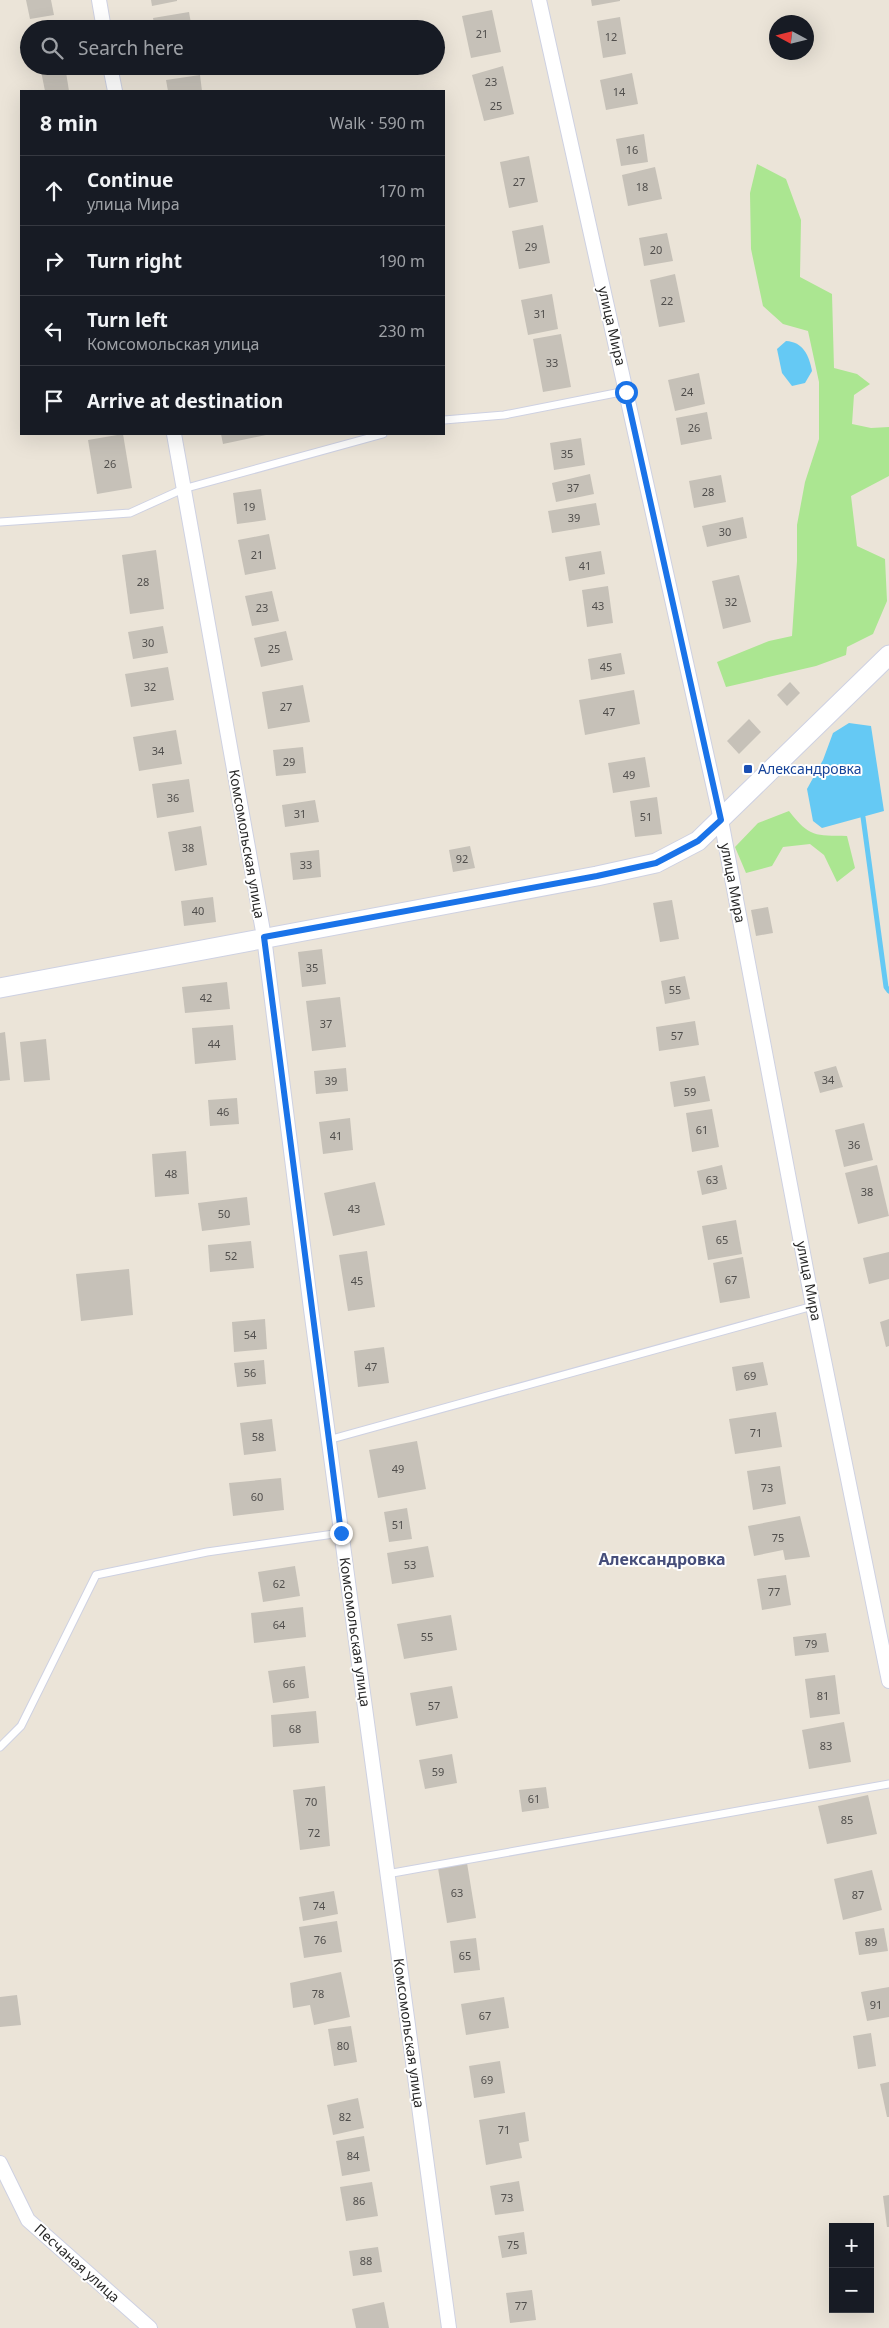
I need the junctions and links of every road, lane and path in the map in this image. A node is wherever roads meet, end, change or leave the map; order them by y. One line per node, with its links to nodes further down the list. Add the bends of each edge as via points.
1 (99, 0): 3 (street)
2 (539, 0): 6 (street, улица Мира)
3 (102, 20)
4 (112, 75): 5 (street)
5 (115, 90)
6 (626, 392): 7 (lane, via 504,415); 13 (street, улица Мира)
7 (445, 420)
8 (174, 435): 10 (street, Комсомольская улица)
9 (379, 435): 10 (lane)
10 (183, 489): 11 (lane, via 130,513); 14 (street, Комсомольская улица)
11 (0, 522)
12 (889, 655): 13 (main road)
13 (721, 820): 14 (main road, via 698,841 656,863); 16 (street, улица Мира)
14 (264, 937): 15 (main road); 17 (street, Комсомольская улица)
15 (0, 988)
16 (813, 1306): 17 (lane); 19 (street, улица Мира)
17 (328, 1440): 18 (street, Комсомольская улица)
18 (341, 1533): 20 (lane, via 206,1552 96,1575 21,1726); 22 (street, Комсомольская улица)
19 (889, 1682)
20 (0, 1747)
21 (889, 1784): 22 (lane)
22 (387, 1874): 25 (street, Комсомольская улица)
23 (0, 2163): 24 (street, Песчаная улица, via 28,2220)
24 (150, 2328)
25 (449, 2328)

